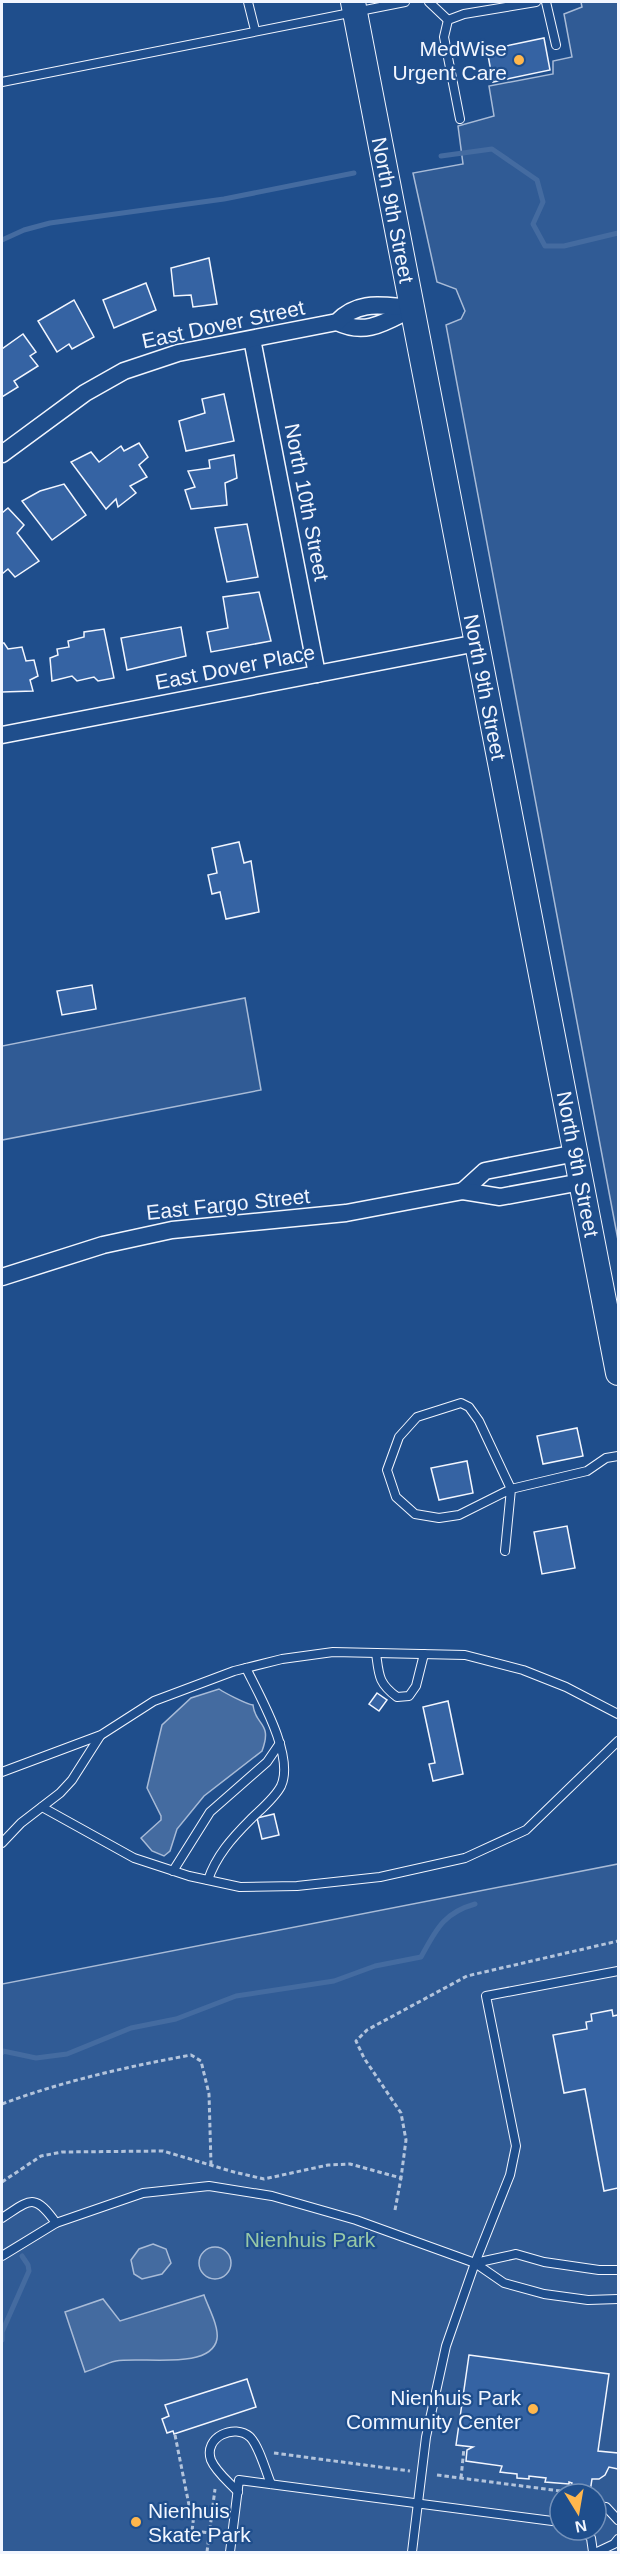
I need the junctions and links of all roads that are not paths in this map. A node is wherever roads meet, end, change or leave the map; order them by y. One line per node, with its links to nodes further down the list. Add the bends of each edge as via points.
1 (248, 2): 8 (lane)
2 (405, 2): 6 (lane)
3 (429, 2): 7 (lane)
4 (536, 2): 7 (lane)
5 (546, 2): 9 (lane)
6 (354, 7): 8 (lane); 12 (main road, North 9th Street)
7 (448, 20): 11 (lane, via 444,37)
8 (255, 30): 10 (lane)
9 (556, 45)
10 (2, 82)
11 (460, 119)
12 (412, 308): 13 (street, East Dover Street, via 372,304 347,312 337,322); 15 (main road, North 9th Street)
13 (252, 339): 14 (street, East Dover Street, via 178,353 124,371 85,393); 16 (street, North 10th Street)
14 (2, 454)
15 (477, 643): 16 (street, East Dover Place); 18 (main road, North 9th Street)
16 (317, 674): 17 (street, East Dover Place)
17 (2, 735)
18 (576, 1153): 19 (main road, North 9th Street); 20 (street, via 485,1171)
19 (581, 1182): 20 (street, East Fargo Street, via 500,1197); 22 (main road, North 9th Street)
20 (463, 1191): 21 (street, East Fargo Street, via 346,1213 155,1233 102,1245)
21 (2, 1277)
22 (618, 1373)
23 (618, 1456): 24 (lane, via 606,1458 587,1471)
24 (511, 1489): 24 (lane, via 459,1515 438,1518 415,1514 396,1497 387,1470 399,1437 417,1417 461,1403 479,1421); 25 (lane)
25 (505, 1551)
26 (376, 1653): 27 (lane); 27 (lane, via 380,1682 397,1697 409,1696 416,1686); 28 (lane, via 333,1652)
27 (424, 1654): 29 (lane, via 465,1655 523,1670 566,1686)
28 (246, 1668): 30 (lane, via 154,1701); 32 (lane)
29 (618, 1714)
30 (101, 1736): 33 (lane); 34 (lane, via 72,1780)
31 (618, 1741): 37 (lane, via 526,1830 465,1858 380,1877 297,1886 240,1887)
32 (280, 1743): 36 (lane, via 267,1762 210,1812); 37 (lane, via 284,1768 281,1785 233,1837 214,1862)
33 (2, 1772)
34 (42, 1807): 35 (lane); 36 (lane, via 134,1858)
35 (2, 1843)
36 (173, 1871): 37 (lane)
37 (208, 1880)
38 (618, 1971): 42 (lane, via 486,1996 516,2146 510,2175)
39 (2, 2218): 40 (lane, via 28,2202 36,2202 44,2206)
40 (56, 2223): 41 (lane); 42 (lane, via 143,2193 209,2186 272,2196 356,2220)
41 (2, 2256)
42 (475, 2263): 43 (lane, via 516,2254 544,2262); 44 (lane, via 504,2283 544,2294 588,2300); 47 (lane, via 446,2346)
43 (618, 2270)
44 (618, 2299)
45 (271, 2484): 46 (lane, via 239,2480); 46 (lane, via 253,2440 242,2433 224,2433 215,2438 210,2458); 47 (lane)
46 (238, 2492): 50 (lane)
47 (416, 2503): 48 (lane); 51 (lane)
48 (548, 2520)
49 (618, 2539): 52 (lane)
50 (230, 2553)
51 (412, 2553)
52 (595, 2553)

